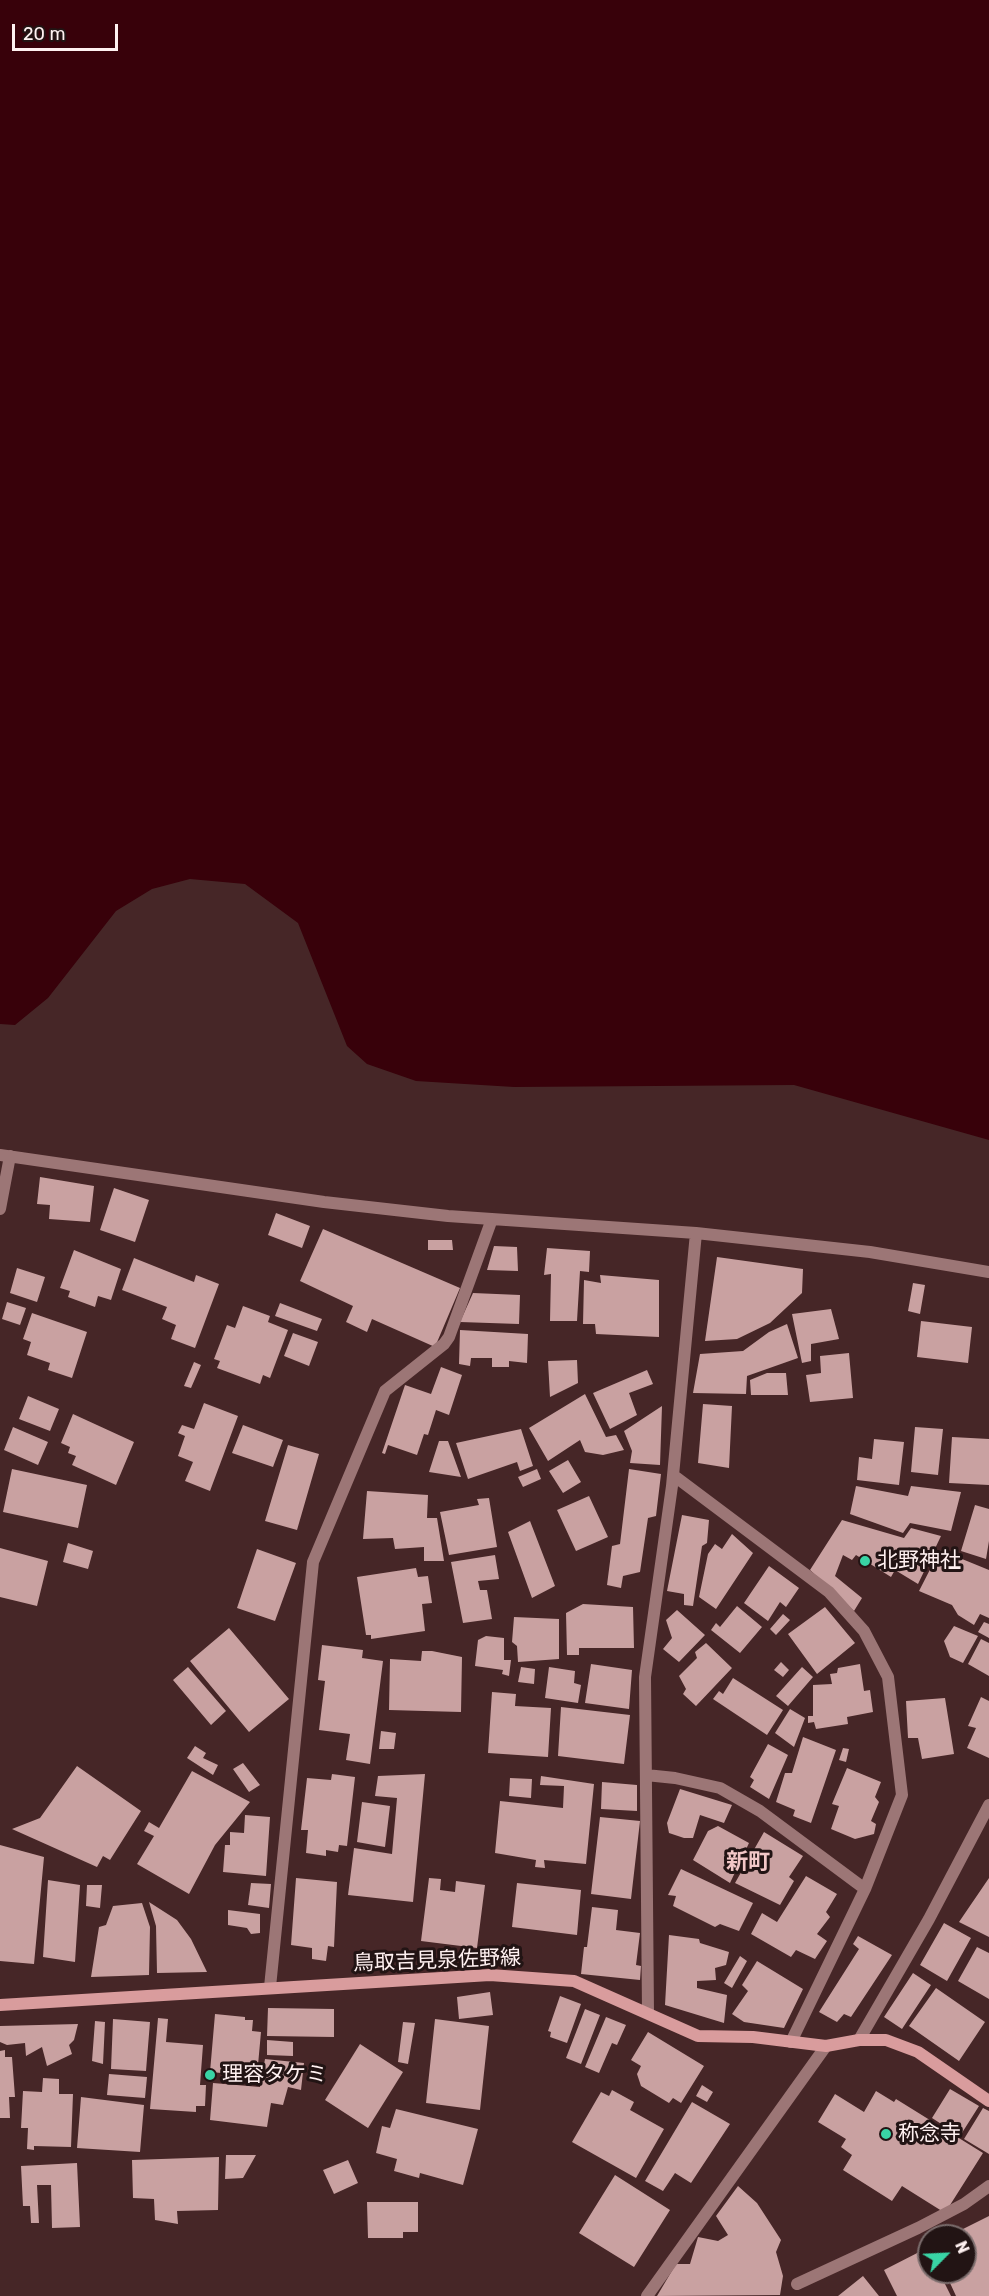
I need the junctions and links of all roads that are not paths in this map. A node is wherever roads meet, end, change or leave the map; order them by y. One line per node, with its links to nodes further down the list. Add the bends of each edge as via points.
1 (5, 1156): 2 (street); 3 (street, via 324,1202)
2 (0, 1209)
3 (492, 1219): 4 (street); 10 (street, via 449,1337 385,1391 313,1562)
4 (696, 1233): 5 (street, via 870,1252); 6 (street)
5 (989, 1272)
6 (673, 1475): 7 (street, via 645,1677); 9 (street, via 829,1592 864,1631 888,1677 903,1795)
7 (646, 1775): 9 (street, via 720,1788 760,1811); 12 (street)
8 (989, 1805): 13 (street)
9 (865, 1889): 14 (street)
10 (270, 1988): 11 (main road, 鳥取吉見泉佐野線); 12 (main road, 鳥取吉見泉佐野線, via 490,1975 574,1981)
11 (0, 2005)
12 (648, 2013): 14 (main road, 鳥取吉見泉佐野線, via 698,2036)
13 (859, 2040): 15 (main road, 鳥取吉見泉佐野線); 16 (main road, 鳥取吉見泉佐野線, via 886,2040 918,2052)
14 (791, 2042): 15 (main road, 鳥取吉見泉佐野線)
15 (826, 2046): 19 (street)
16 (989, 2101)
17 (989, 2186): 18 (street, via 918,2228)
18 (797, 2284)
19 (647, 2296)

